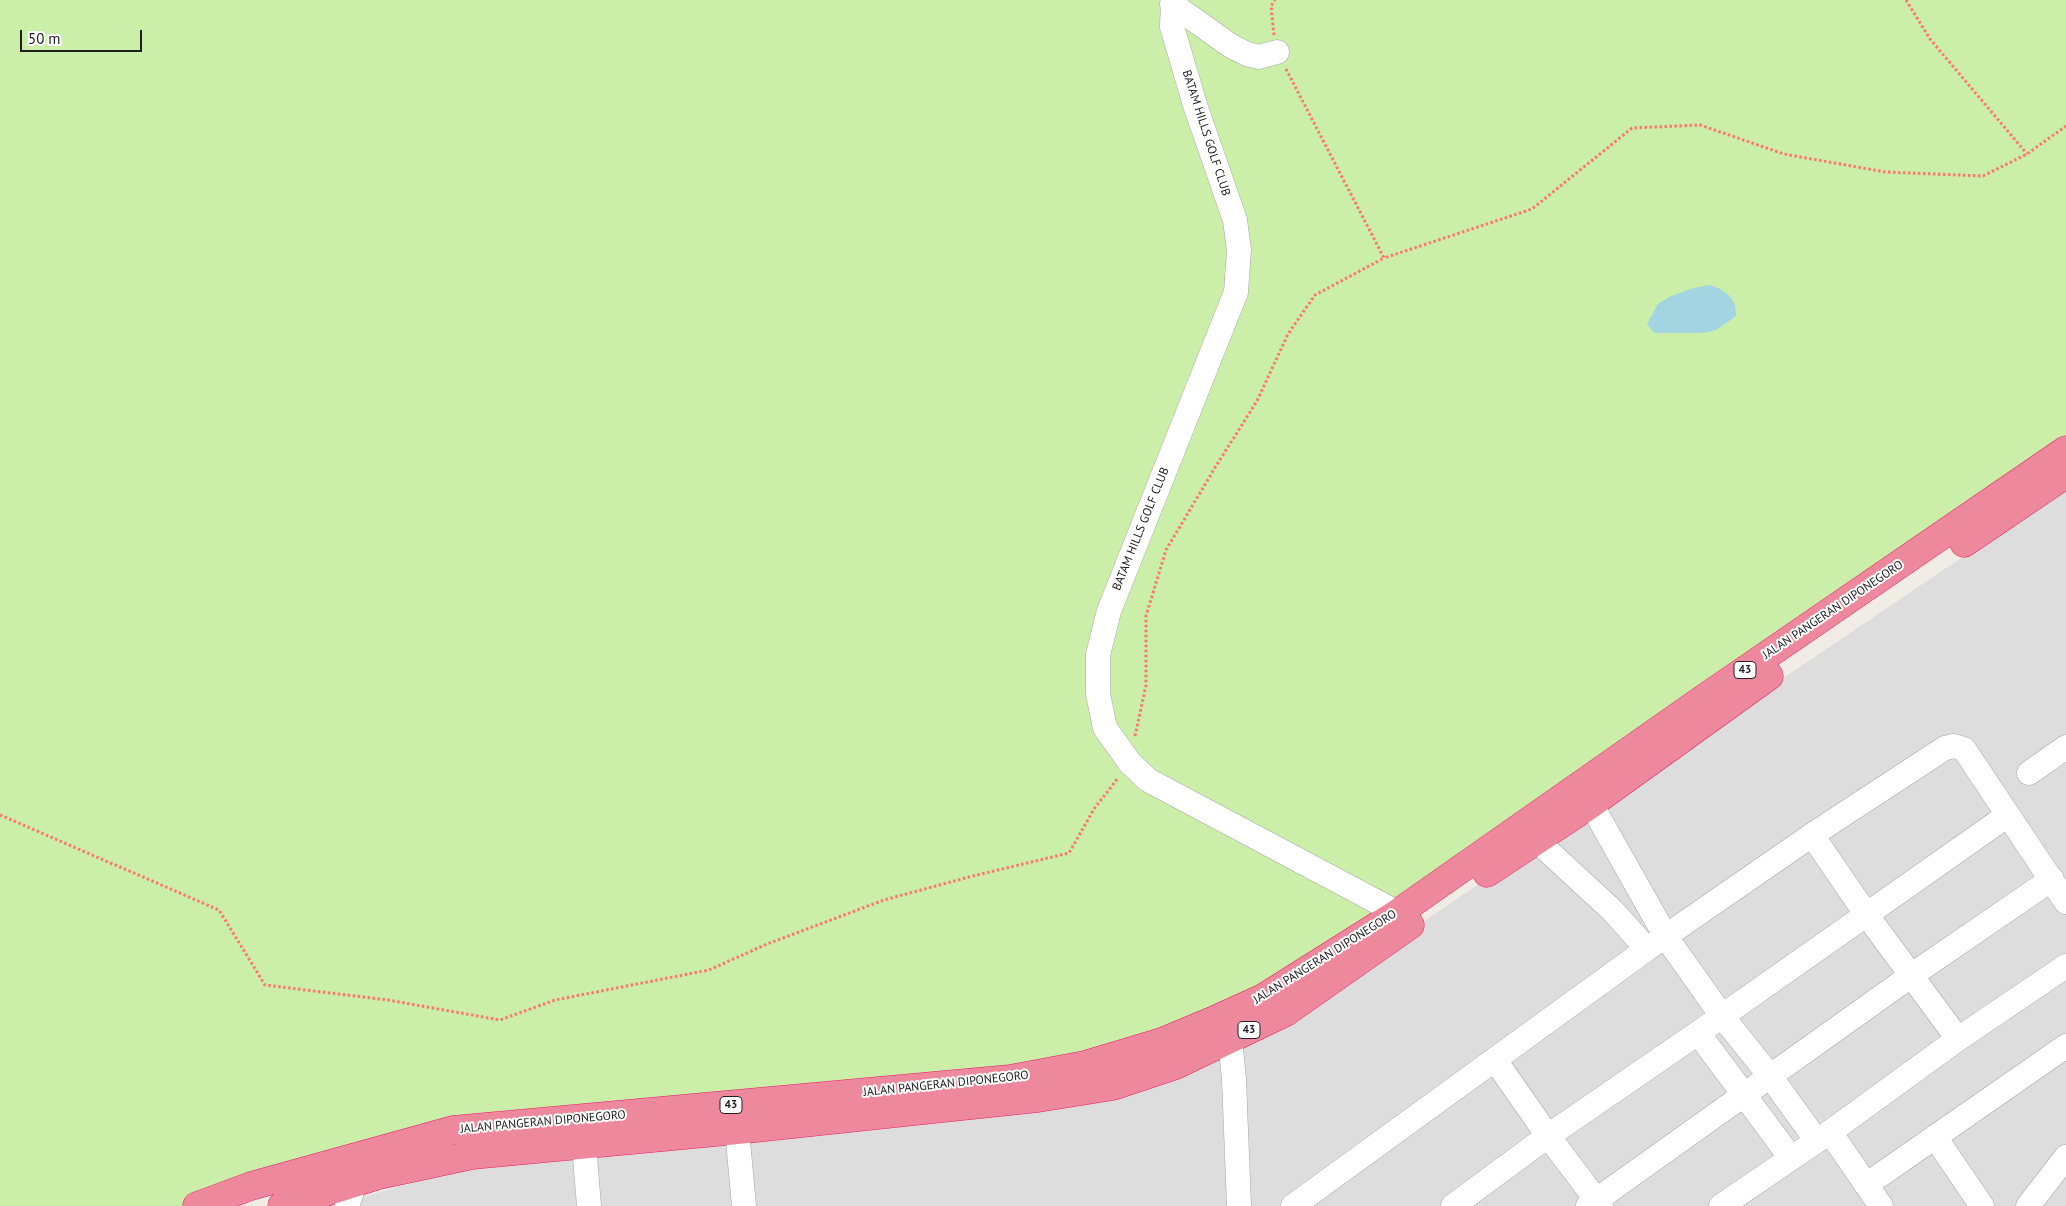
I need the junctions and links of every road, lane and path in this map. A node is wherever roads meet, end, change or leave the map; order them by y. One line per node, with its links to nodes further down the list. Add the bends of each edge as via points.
1 (1275, 0): 4 (path, via 1270,6)
2 (1906, 0): 6 (path, via 1930,39)
3 (1173, 2): 4 (street, via 1231,46 1247,54 1259,57); 11 (street, BATAM HILLS GOLF CLUB, via 1172,27 1235,220 1239,250 1236,292 1109,611 1098,655 1098,694 1105,728)
4 (1277, 52): 7 (path)
5 (2066, 126): 6 (path)
6 (2027, 154): 7 (path, via 1983,176 1885,172 1784,154 1700,125 1632,128 1532,209)
7 (1384, 258): 11 (path, via 1315,295 1288,334 1258,401 1166,550 1146,616 1146,685)
8 (2066, 450): 20 (highway, JALAN PANGERAN DIPONEGORO / 43, via 1706,696)
9 (2064, 478): 13 (highway, JALAN PANGERAN DIPONEGORO / 43, via 1770,675)
10 (2066, 747): 12 (street)
11 (1130, 763): 15 (path, via 1094,809 1070,853 884,900 766,944 710,970 555,1000 500,1020 388,1000 265,985 218,910); 20 (street, BATAM HILLS GOLF CLUB, via 1148,780)
12 (2029, 774)
13 (1591, 804): 17 (highway, JALAN PANGERAN DIPONEGORO / 43); 22 (street)
14 (2008, 814): 16 (street, via 1964,749 1954,746 1945,748); 18 (street); 21 (street)
15 (0, 815)
16 (1812, 835): 21 (street); 22 (street)
17 (1536, 840): 22 (street, via 1612,910); 28 (highway, JALAN PANGERAN DIPONEGORO / 43, via 1286,1012)
18 (2052, 879): 19 (street); 24 (street)
19 (2066, 902)
20 (1398, 913): 43 (highway, JALAN PANGERAN DIPONEGORO / 43, via 1263,998 1162,1042 1086,1065 1010,1079 952,1085 453,1130 251,1186)
21 (1866, 914): 24 (street); 25 (street)
22 (1657, 943): 25 (street); 30 (street)
23 (2066, 966): 27 (street)
24 (1912, 975): 27 (street); 31 (street)
25 (1722, 1016): 26 (street); 31 (street)
26 (1698, 1033): 32 (street); 34 (street)
27 (1958, 1038): 35 (street)
28 (1230, 1039): 33 (highway, JALAN PANGERAN DIPONEGORO / 43, via 1176,1065 1114,1086 1038,1098); 47 (street)
29 (2065, 1048): 36 (street)
30 (1495, 1060): 34 (street); 48 (street)
31 (1770, 1076): 32 (street); 35 (street)
32 (1744, 1094): 39 (street); 42 (street)
33 (737, 1130): 37 (highway, JALAN PANGERAN DIPONEGORO / 43); 46 (street)
34 (1548, 1136): 42 (street); 49 (street)
35 (1823, 1137): 39 (street); 40 (street)
36 (1934, 1137): 40 (street); 52 (street)
37 (584, 1145): 41 (highway, JALAN PANGERAN DIPONEGORO / 43, via 472,1155 379,1175); 45 (street)
38 (2066, 1157): 53 (street)
39 (1791, 1158): 50 (street)
40 (1866, 1185): 51 (street)
41 (351, 1194): 44 (highway, JALAN PANGERAN DIPONEGORO / 43)
42 (1595, 1204)
43 (197, 1206)
44 (282, 1206)
45 (589, 1206)
46 (744, 1206)
47 (1239, 1206)
48 (1292, 1206)
49 (1453, 1206)
50 (1721, 1206)
51 (1881, 1206)
52 (1982, 1206)
53 (2028, 1206)

